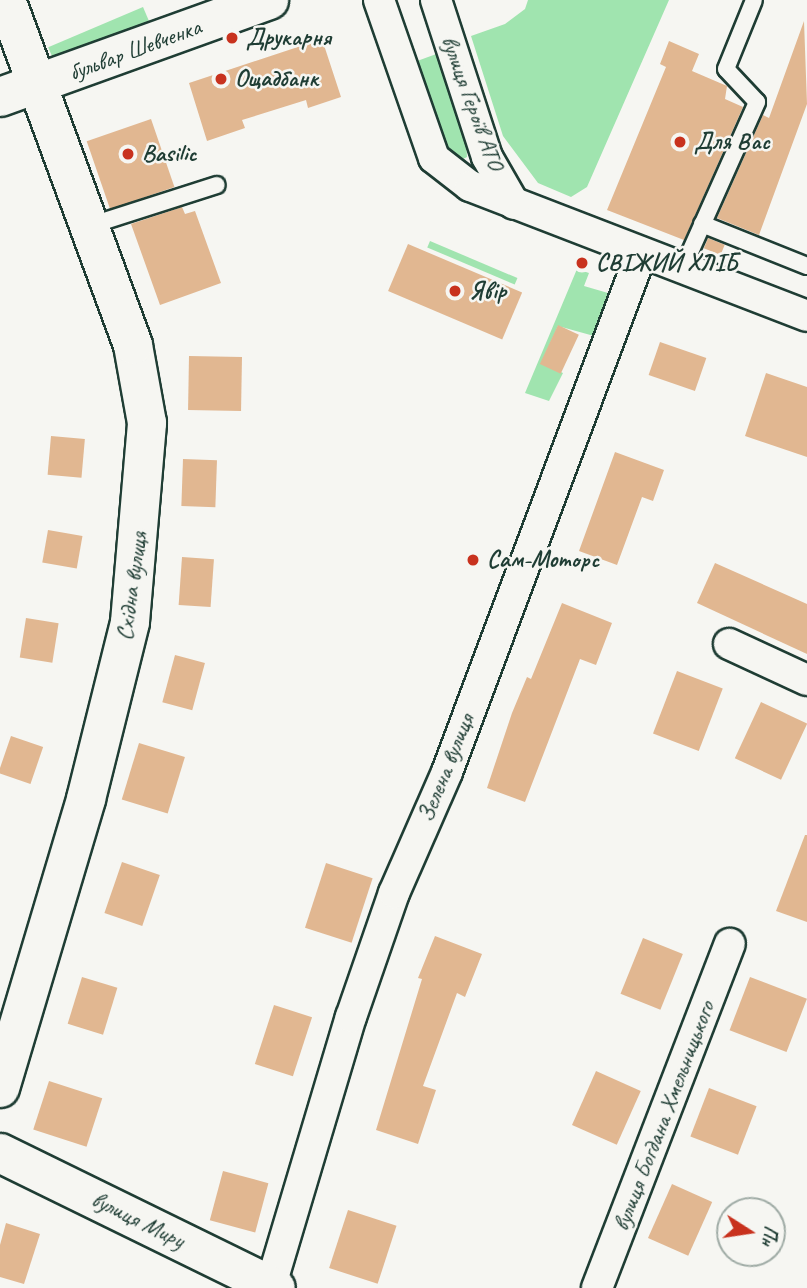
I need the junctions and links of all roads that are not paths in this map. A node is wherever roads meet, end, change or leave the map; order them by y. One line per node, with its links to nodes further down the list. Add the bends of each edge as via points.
1 (6, 0): 6 (street, Східна вулиця)
2 (379, 0): 8 (street, вулиця Героїв АТО, via 434,158 470,186)
3 (436, 0): 8 (street, вулиця Героїв АТО, via 486,157)
4 (754, 0): 9 (lane, via 726,69 757,102)
5 (262, 1): 6 (street, бульвар Шевченка)
6 (18, 91): 10 (street, Східна вулиця)
7 (217, 186): 10 (lane)
8 (514, 204): 11 (street, вулиця Героїв АТО)
9 (702, 224): 12 (lane); 13 (lane)
10 (89, 226): 18 (street, Східна вулиця, via 133,345 147,423 140,524 130,622 86,799)
11 (641, 254): 13 (street, вулиця Героїв АТО); 21 (street, Зелена вулиця, via 447,772 394,894 351,1017)
12 (807, 266)
13 (682, 270): 14 (street, вулиця Героїв АТО)
14 (807, 316)
15 (729, 644): 16 (street)
16 (807, 680)
17 (730, 944): 22 (street, вулиця Богдана Хмельницького)
18 (9, 1022): 19 (street, Східна вулиця)
19 (0, 1088)
20 (0, 1153): 21 (street, вулиця Миру)
21 (272, 1287)
22 (597, 1288)

